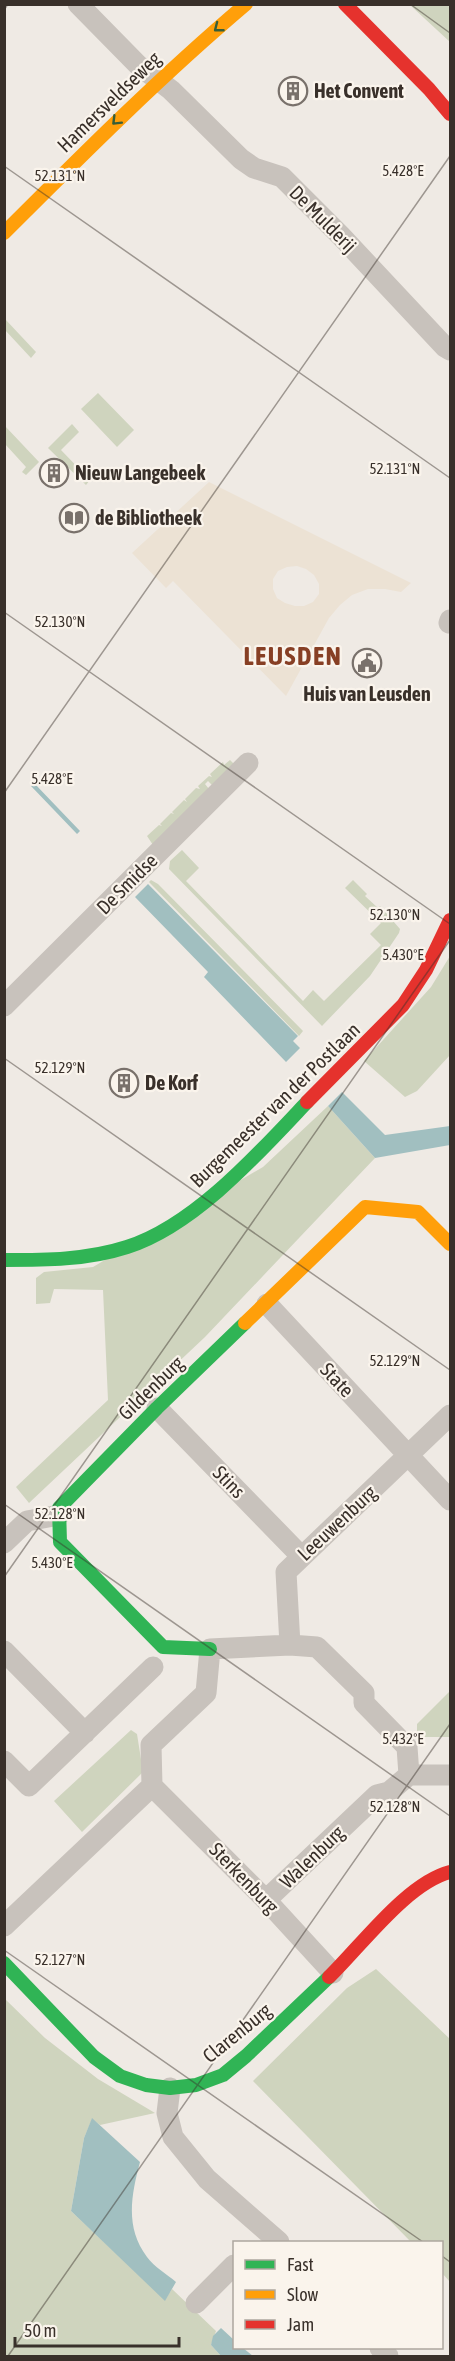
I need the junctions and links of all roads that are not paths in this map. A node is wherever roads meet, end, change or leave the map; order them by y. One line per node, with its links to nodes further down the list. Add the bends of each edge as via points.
1 (78, 4): 4 (street, De Mulderij)
2 (246, 4): 4 (street, Hamersveldseweg, one-way to 4)
3 (345, 4): 5 (street)
4 (158, 80): 6 (street, Hamersveldseweg, one-way to 6); 7 (street, De Mulderij, via 241,159 254,168 282,177)
5 (450, 114)
6 (4, 232)
7 (450, 350)
8 (249, 763): 10 (street, De Smidse)
9 (450, 920): 12 (street, Burgemeester van der Postlaan, via 422,978 394,1014 257,1154 198,1207 142,1242 45,1260)
10 (4, 1006)
11 (450, 1244): 13 (street, Gildenburg, via 418,1212 365,1208)
12 (4, 1260)
13 (267, 1304): 14 (street, Gildenburg); 16 (street, State)
14 (157, 1408): 18 (street, Gildenburg, via 59,1508); 20 (street, Stins)
15 (450, 1415): 16 (street, Leeuwenburg)
16 (409, 1455): 17 (street, State); 20 (street, Leeuwenburg)
17 (450, 1500)
18 (59, 1515): 19 (street, via 27,1521); 22 (street, via 60,1542 163,1647)
19 (4, 1543)
20 (301, 1556): 21 (street, Leeuwenburg, via 286,1572)
21 (290, 1645): 22 (street); 27 (street, via 316,1647 363,1693 364,1703 407,1747)
22 (210, 1649): 29 (street, via 206,1693 151,1745)
23 (4, 1651): 25 (street)
24 (153, 1667): 25 (street)
25 (85, 1733): 26 (street, via 28,1786)
26 (4, 1761)
27 (409, 1775): 28 (street); 31 (street, Walenburg, via 389,1792 377,1795)
28 (450, 1775)
29 (152, 1786): 31 (street, Sterkenburg); 32 (street)
30 (450, 1872): 34 (street, Clarenburg, via 412,1892)
31 (266, 1900): 34 (street, Sterkenburg)
32 (4, 1926)
33 (4, 1963): 35 (street, Clarenburg, via 94,2057 120,2076)
34 (333, 1973): 35 (street, Clarenburg, via 223,2075 196,2085)
35 (170, 2088): 36 (street, via 167,2113 173,2137 207,2179)
36 (268, 2239)
37 (233, 2266): 38 (street)
38 (196, 2303)

